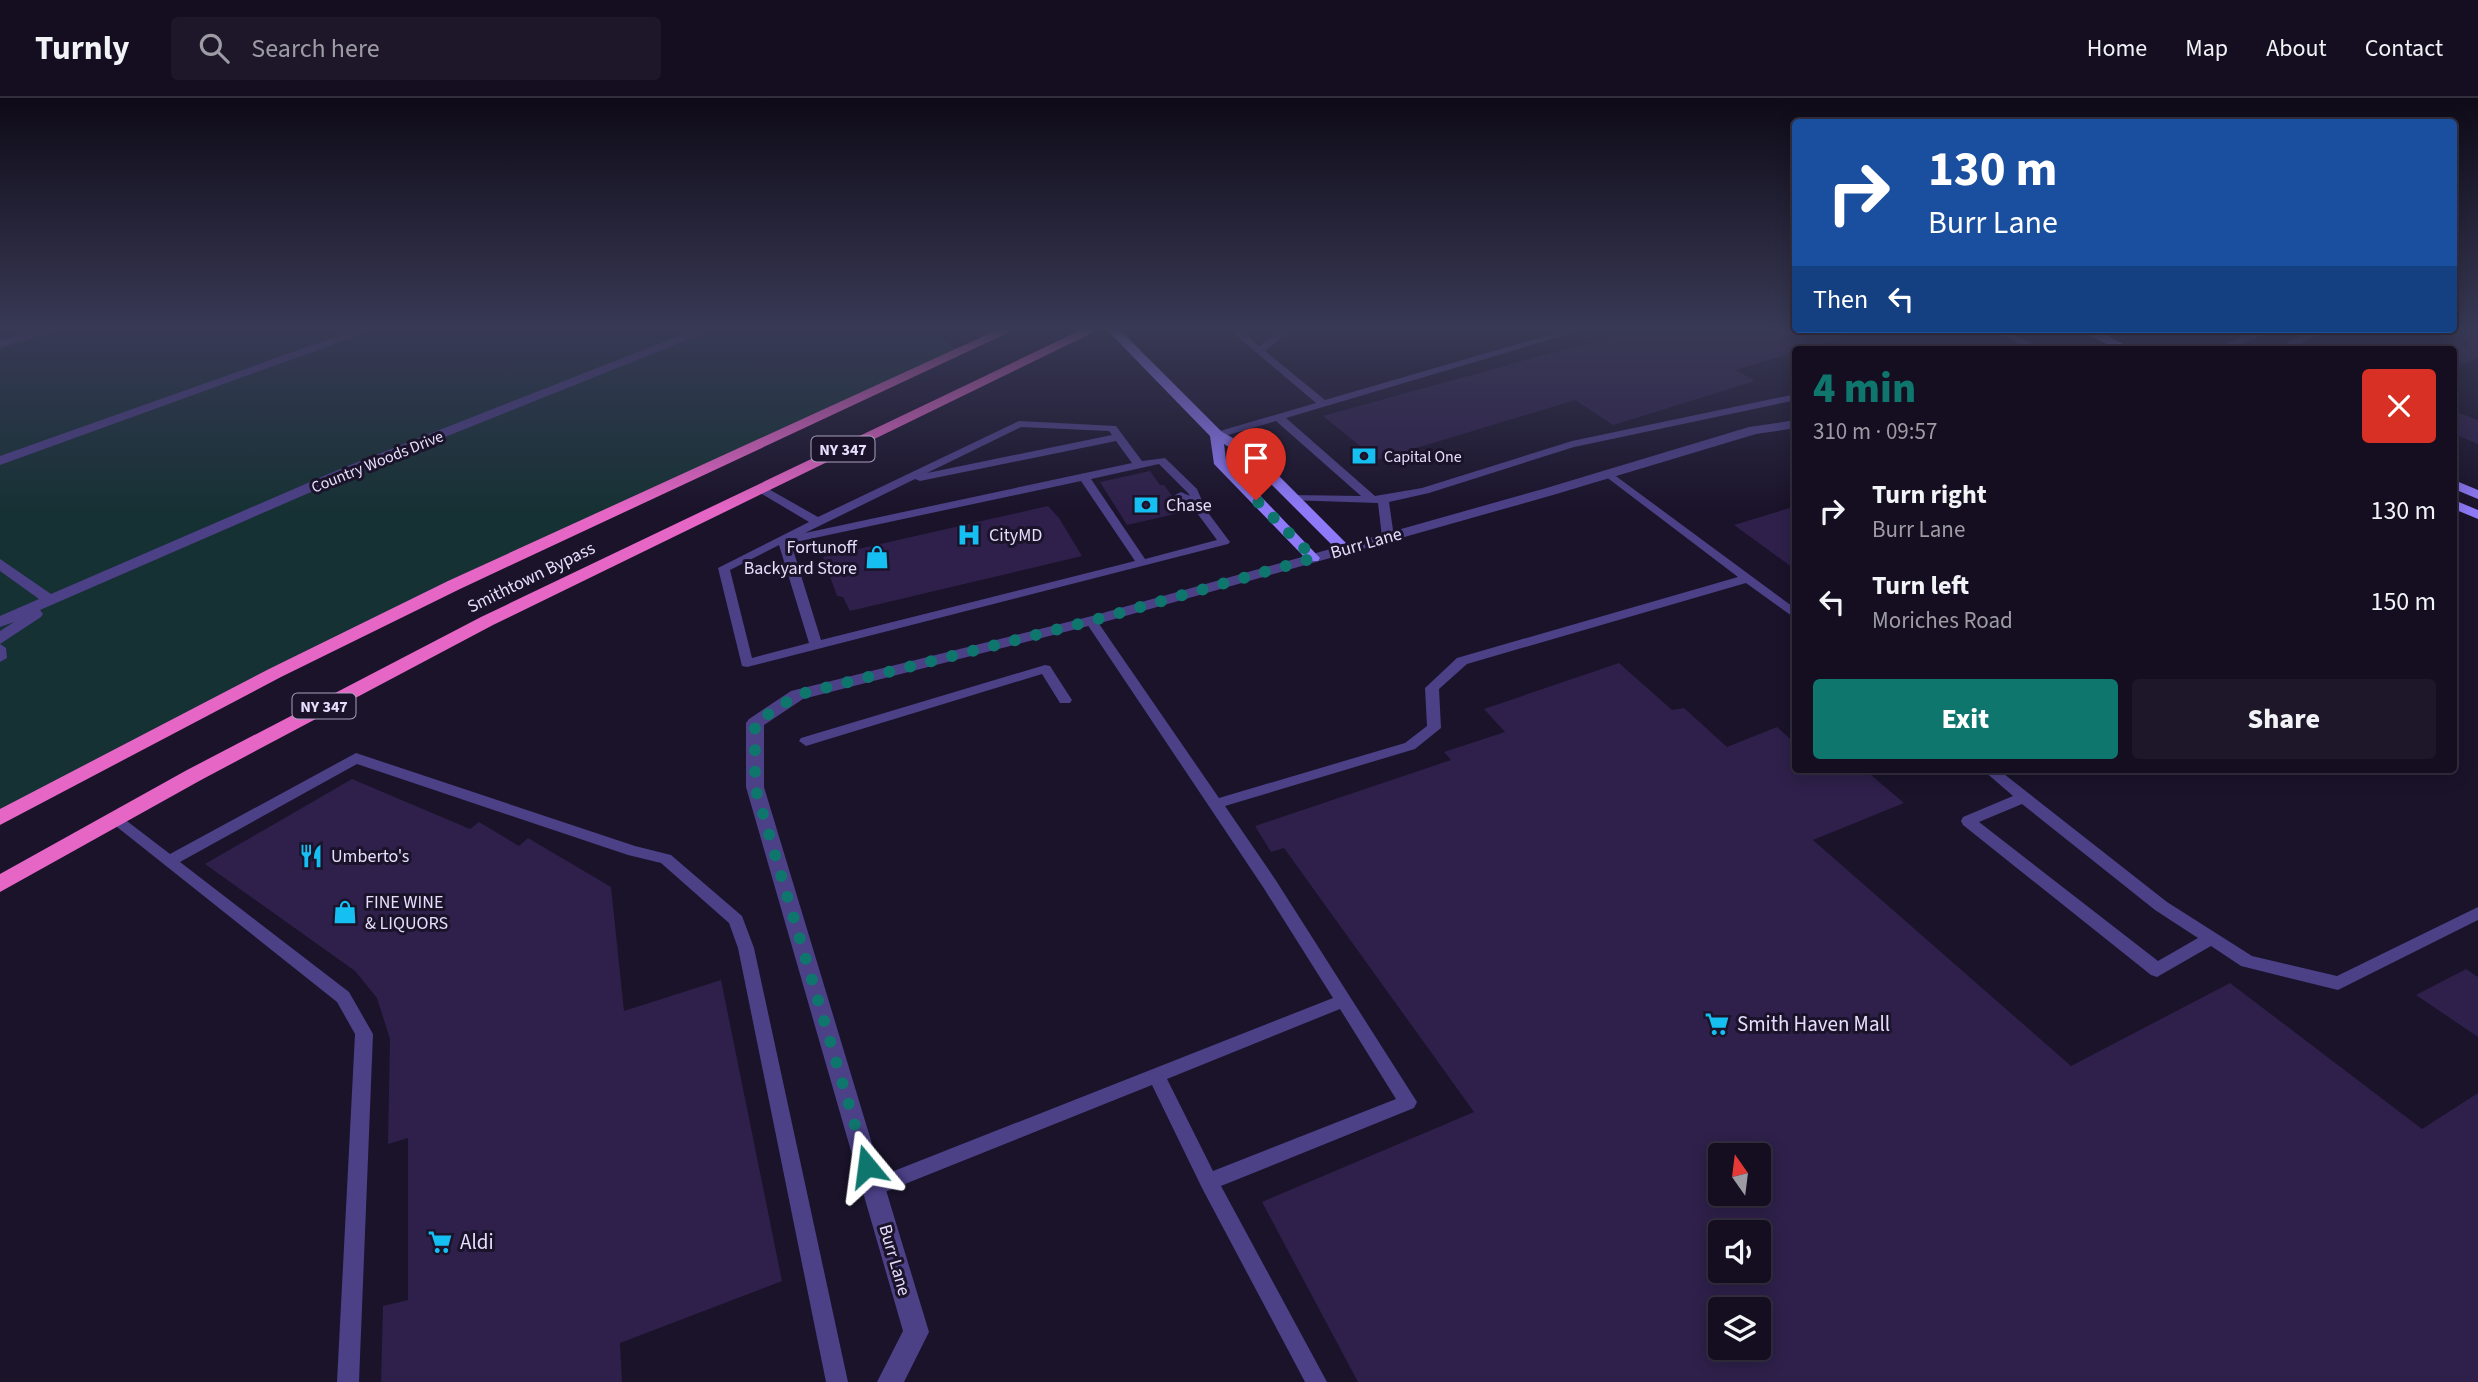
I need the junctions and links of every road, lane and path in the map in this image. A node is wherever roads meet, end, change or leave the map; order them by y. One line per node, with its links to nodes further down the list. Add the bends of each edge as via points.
1 (199, 390): 14 (street)
2 (554, 390): 38 (street, Country Woods Drive, via 345,472)
3 (878, 390): 51 (highway, Smithtown Bypass / NY 347, via 454,585)
4 (967, 390): 22 (highway, Smithtown Bypass / NY 347)
5 (1172, 390): 12 (main road)
6 (1306, 390): 9 (lane)
7 (1372, 390): 9 (lane)
8 (1792, 398): 26 (lane, via 1572,444 1425,491)
9 (1323, 404): 10 (lane)
10 (1278, 417): 12 (lane); 26 (lane)
11 (1792, 425): 17 (street, Burr Lane, via 1754,430)
12 (1217, 435): 25 (main road, via 1246,451); 34 (main road, via 1219,461)
13 (1118, 437): 15 (lane); 19 (lane); 19 (lane, via 1112,428 1019,424)
14 (0, 461)
15 (1139, 465): 16 (lane, via 1161,460); 18 (lane)
16 (1168, 468): 20 (lane); 28 (lane, via 1186,480)
17 (1609, 474): 31 (street, Burr Lane); 37 (lane)
18 (1084, 477): 32 (lane); 35 (lane)
19 (898, 483): 30 (lane)
20 (1172, 483)
21 (2457, 485): 24 (main road)
22 (761, 489): 30 (lane); 52 (highway, Smithtown Bypass / NY 347, via 408,662)
23 (1181, 495): 28 (lane)
24 (2478, 495)
25 (1292, 498): 26 (lane); 33 (main road)
26 (1377, 500): 31 (lane)
27 (2457, 505): 29 (main road)
28 (1201, 511): 35 (lane, via 1224,542)
29 (2478, 515)
30 (818, 522): 32 (lane)
31 (1388, 537): 33 (street, Burr Lane)
32 (784, 541): 43 (lane); 43 (lane, via 723,568 747,663)
33 (1344, 549): 34 (street, Burr Lane)
34 (1314, 558): 40 (street, Burr Lane)
35 (1142, 563): 43 (lane)
36 (0, 564): 38 (street)
37 (1749, 578): 39 (lane); 50 (lane, via 1462,661 1432,688 1434,728 1410,746)
38 (51, 601): 41 (street, Country Woods Drive); 42 (street, Country Woods Drive)
39 (1792, 612)
40 (1091, 621): 50 (lane); 60 (street, Burr Lane, via 797,695 755,723 755,787)
41 (0, 622)
42 (0, 639)
43 (816, 646)
44 (0, 649): 45 (lane)
45 (0, 659)
46 (1065, 701): 47 (lane, via 1045,669)
47 (806, 741)
48 (1994, 773): 49 (lane)
49 (2024, 797): 56 (lane, via 2161,906); 56 (lane, via 1968,821 2157,970)
50 (1215, 804): 57 (lane)
51 (0, 818)
52 (114, 819): 53 (lane); 54 (highway, Smithtown Bypass / NY 347)
53 (170, 861): 61 (lane, via 343,997 364,1034); 62 (lane, via 356,758 666,859 736,920 747,948)
54 (0, 884)
55 (2478, 913): 56 (lane, via 2338,983 2247,961)
56 (2211, 938)
57 (1343, 1001): 58 (lane); 59 (lane, via 1408,1102)
58 (1156, 1076): 59 (lane); 60 (lane)
59 (1209, 1182): 64 (lane)
60 (873, 1188): 63 (street, Burr Lane, via 916,1332)
61 (348, 1382)
62 (837, 1382)
63 (890, 1382)
64 (1316, 1382)

